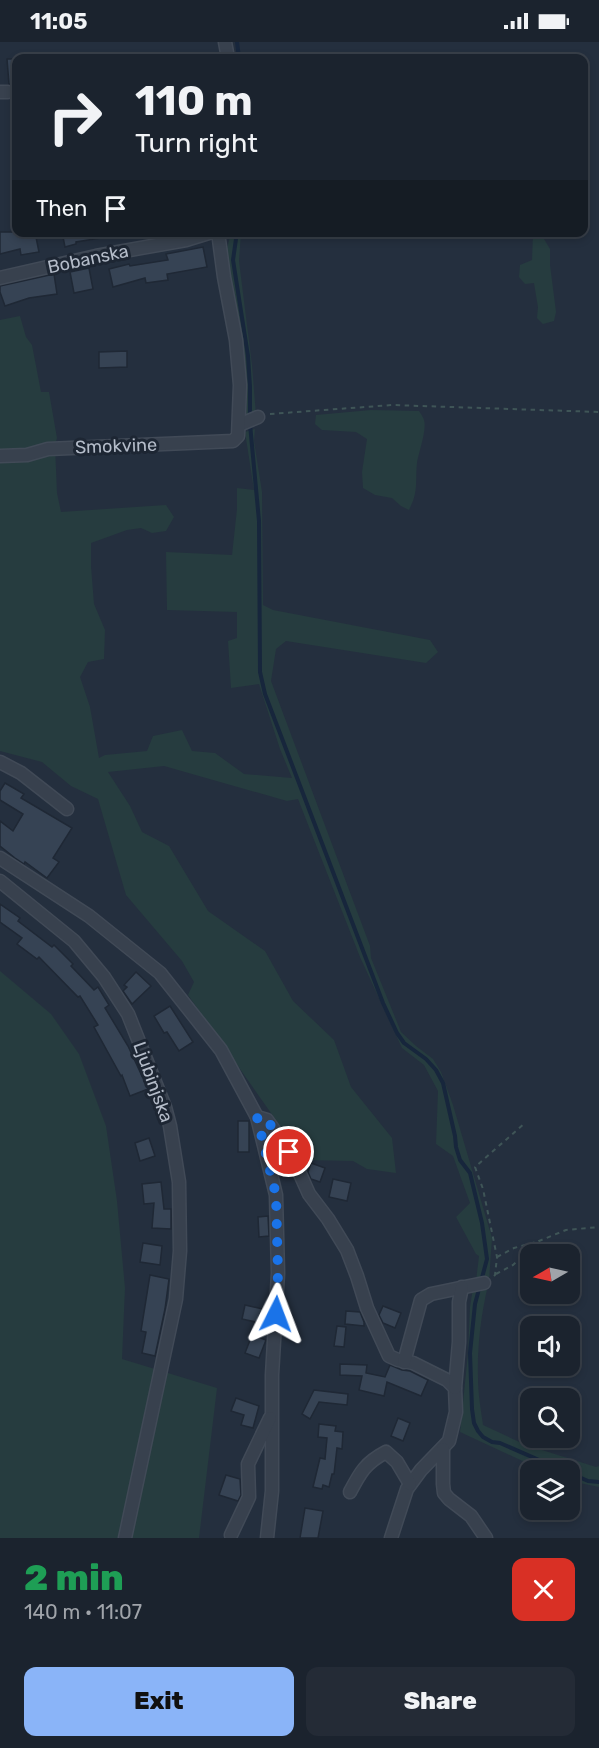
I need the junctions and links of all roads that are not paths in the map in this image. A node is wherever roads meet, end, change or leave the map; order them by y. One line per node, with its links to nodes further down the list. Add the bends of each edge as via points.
1 (196, 237): 3 (street, Bobanska)
2 (219, 237): 5 (street, via 236,340)
3 (0, 278)
4 (258, 417): 5 (street)
5 (241, 424): 6 (street, Smokvine, via 232,441 48,449)
6 (0, 456)
7 (0, 762): 8 (street, via 21,773)
8 (67, 809)
9 (0, 858): 11 (street, via 88,916 160,974 221,1050)
10 (0, 881): 22 (street, Ljubinjska, via 74,940 104,977 128,1014 165,1107 178,1182 180,1251 176,1299)
11 (257, 1117): 14 (street, via 267,1120 277,1134 309,1194 347,1250 389,1356); 16 (street, via 276,1195 278,1274)
12 (484, 1283): 13 (street)
13 (462, 1287): 14 (street, via 421,1300); 15 (street)
14 (404, 1362): 15 (street, via 447,1380)
15 (455, 1388): 17 (street, via 456,1412 449,1441)
16 (272, 1414): 20 (street, via 248,1464 249,1497); 21 (street, via 272,1491)
17 (443, 1449): 18 (street); 24 (street, via 444,1492 471,1516)
18 (410, 1484): 19 (street, via 386,1452 362,1469); 23 (street)
19 (350, 1492)
20 (231, 1535)
21 (266, 1535)
22 (125, 1538)
23 (391, 1538)
24 (486, 1538)

